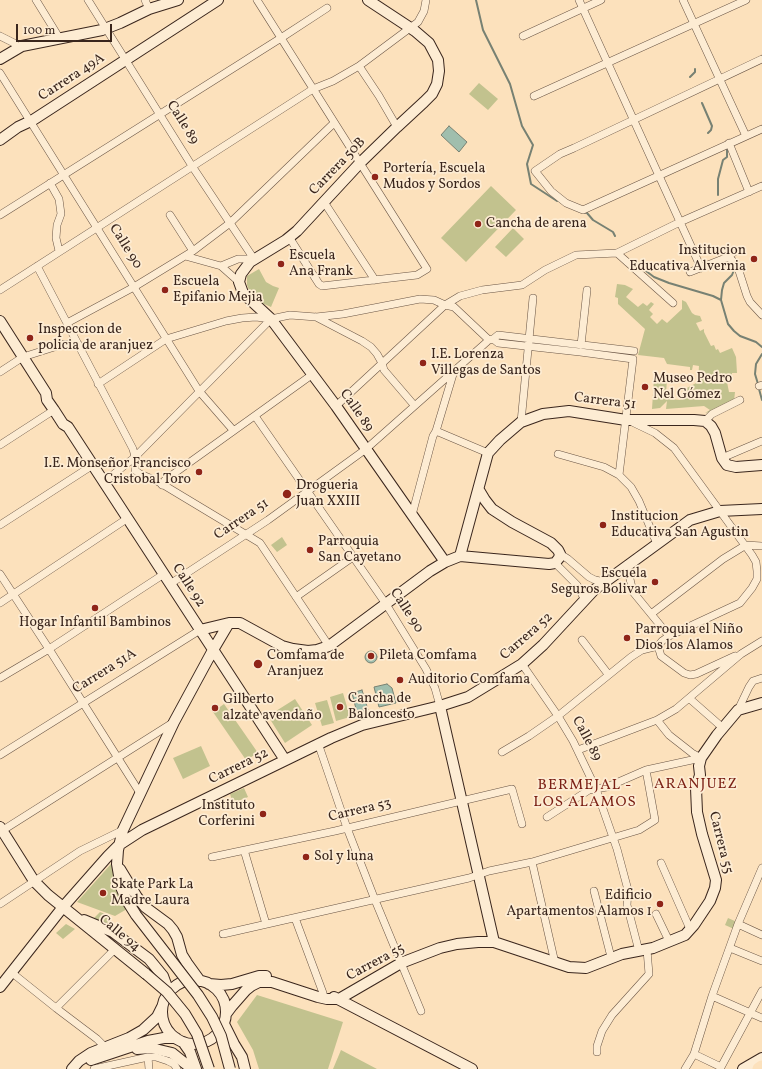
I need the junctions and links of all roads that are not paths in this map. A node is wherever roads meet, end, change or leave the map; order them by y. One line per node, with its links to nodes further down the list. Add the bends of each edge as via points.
1 (36, 0): 23 (street)
2 (88, 0): 18 (street, Calle 89)
3 (178, 0): 13 (street)
4 (202, 0): 16 (street)
5 (218, 0): 16 (street, Carrera 49A)
6 (257, 0): 22 (street)
7 (368, 0): 19 (street)
8 (426, 0): 19 (street, via 422,17)
9 (579, 0): 15 (street)
10 (602, 0): 15 (street)
11 (683, 0): 17 (street)
12 (746, 0): 17 (street)
13 (147, 4): 18 (street, via 120,24)
14 (327, 8): 22 (street)
15 (583, 8): 21 (street); 28 (street)
16 (201, 10): 27 (street, Carrera 49A)
17 (693, 24): 28 (street); 31 (street)
18 (106, 28): 23 (street); 27 (street, Calle 89)
19 (410, 28): 29 (street); 38 (street, Carrera 50B, via 425,39 434,50 439,71 432,94)
20 (0, 36): 24 (street, via 14,42)
21 (523, 36)
22 (281, 38): 32 (street); 34 (street)
23 (60, 39): 24 (street)
24 (19, 48): 26 (street)
25 (762, 58): 31 (street)
26 (0, 60)
27 (126, 60): 34 (street, Calle 89); 36 (street, Carrera 49A)
28 (608, 63): 33 (street); 35 (street)
29 (359, 66): 32 (street); 38 (street)
30 (0, 74): 36 (street, Calle 90)
31 (719, 78): 35 (street); 40 (street)
32 (313, 89): 37 (street); 44 (street)
33 (534, 96)
34 (160, 115): 44 (street, Calle 89); 45 (street)
35 (634, 120): 46 (street); 46 (street, via 560,154 535,171 551,191 566,203 583,210)
36 (29, 122): 41 (street, Carrera 49A); 45 (street, Calle 90)
37 (334, 123): 43 (street); 54 (street)
38 (397, 127): 43 (street, Carrera 50B)
39 (762, 129): 40 (street)
40 (746, 136): 42 (street)
41 (0, 140)
42 (729, 144): 46 (street); 49 (street)
43 (360, 163): 50 (street, Carrera 50B); 66 (street, via 427,269 417,274)
44 (192, 166): 54 (street, Calle 89); 55 (street)
45 (63, 175): 47 (street); 55 (street, Calle 90)
46 (659, 175): 53 (street)
47 (50, 183): 51 (street); 58 (street, via 59,199 61,214 56,238)
48 (762, 186): 49 (street)
49 (749, 192): 53 (street)
50 (324, 202): 56 (street, Carrera 50B); 66 (street)
51 (0, 215)
52 (170, 215): 57 (street)
53 (680, 222): 59 (street); 64 (street)
54 (230, 224): 57 (street); 61 (street, Calle 89)
55 (97, 228): 58 (street); 68 (street, Calle 90)
56 (289, 237): 61 (street, Carrera 50B); 66 (street, via 322,286)
57 (193, 251): 60 (street)
58 (59, 252): 62 (street)
59 (617, 252): 72 (street); 73 (street, via 576,256 549,268 522,285 482,290 460,296)
60 (185, 256): 63 (street); 68 (street)
61 (254, 259): 63 (street, via 238,259); 67 (street, Carrera 50B, via 246,266)
62 (37, 266): 69 (street); 78 (street)
63 (221, 266): 67 (street)
64 (701, 268): 65 (street); 74 (street, via 731,255 750,302)
65 (690, 272)
66 (375, 280)
67 (239, 282): 76 (street, Calle 89, via 243,293)
68 (134, 287): 78 (street); 79 (street, Calle 90)
69 (0, 290)
70 (587, 290): 83 (street)
71 (533, 298): 80 (street)
72 (673, 303)
73 (445, 305): 75 (street, via 434,300 420,300); 81 (street, via 454,307); 87 (street)
74 (762, 315)
75 (316, 317): 76 (street, via 290,315); 87 (street, via 362,341 374,350)
76 (271, 319): 79 (street, via 256,317 232,320); 90 (street, Calle 89); 92 (street)
77 (0, 321): 86 (street, Calle 92)
78 (67, 323): 82 (street)
79 (166, 339): 91 (street); 92 (street, Calle 90)
80 (528, 339): 81 (street, via 498,335); 83 (street); 84 (street)
81 (491, 340): 84 (street, via 498,344); 88 (street, Carrera 51)
82 (78, 344): 86 (street, via 64,344); 91 (street)
83 (581, 345): 85 (street)
84 (528, 347): 99 (street, via 633,359); 101 (street)
85 (634, 351)
86 (23, 357): 89 (street); 93 (street, Calle 92)
87 (382, 363): 95 (street, via 384,370); 96 (street)
88 (454, 371): 95 (street, Carrera 51); 104 (street)
89 (0, 372)
90 (313, 374): 96 (street, Calle 89); 98 (street)
91 (98, 384): 110 (street)
92 (198, 391): 103 (street, Calle 90); 110 (street)
93 (46, 393): 97 (street, Calle 92); 102 (street, Calle 92, via 60,409)
94 (740, 400): 100 (street, via 712,414)
95 (414, 405): 107 (street, Carrera 51)
96 (336, 406): 107 (street, Calle 89)
97 (54, 410): 102 (street, Calle 92); 106 (street)
98 (254, 416): 103 (street); 118 (street, Calle 90)
99 (626, 420): 100 (street, Carrera 51); 101 (street, Carrera 51, via 569,411 543,414); 114 (street); 120 (street, via 654,433 674,448)
100 (705, 421): 111 (street, via 715,433)
101 (521, 422): 108 (street, Carrera 51)
102 (68, 427): 112 (street, Calle 92)
103 (233, 430): 116 (street, via 165,480)
104 (436, 431): 108 (street); 121 (street)
105 (762, 441): 111 (street)
106 (0, 445)
107 (366, 449): 118 (street, Carrera 51); 121 (street, Calle 89)
108 (488, 453): 117 (street, Carrera 51)
109 (558, 454): 114 (street, via 604,467)
110 (135, 457): 115 (street); 116 (street, via 134,470)
111 (722, 458): 113 (street, via 731,466)
112 (93, 465): 115 (street, Calle 92); 123 (street)
113 (762, 465)
114 (619, 475): 125 (street, via 631,486)
115 (104, 482): 122 (street, Calle 92)
116 (162, 485): 124 (street)
117 (479, 490): 128 (street, Carrera 51); 130 (street, via 492,509 551,543 558,550)
118 (307, 491): 124 (street, Carrera 51); 129 (street, Calle 90)
119 (762, 509): 120 (street, Carrera 52)
120 (720, 512): 125 (street, Carrera 52, via 690,520); 126 (street)
121 (412, 515): 131 (street, Calle 89)
122 (128, 518): 134 (street, Calle 92); 137 (street)
123 (0, 525)
124 (245, 535): 136 (street, Carrera 51); 138 (street, via 260,544)
125 (657, 544): 132 (street, Carrera 52)
126 (746, 545): 127 (street); 142 (street, via 712,566); 147 (street, via 756,562 757,571 757,579 747,596 740,603)
127 (762, 546)
128 (460, 556): 130 (street, via 549,564); 131 (street)
129 (353, 557): 138 (street); 141 (street, Calle 90)
130 (558, 558): 135 (street, via 568,559 589,577); 139 (street)
131 (445, 562): 141 (street)
132 (627, 566): 135 (street, Carrera 52); 142 (street, via 633,592)
133 (0, 574): 137 (street)
134 (164, 574): 136 (street, Calle 92); 152 (street)
135 (605, 582): 139 (street, Carrera 52)
136 (170, 584): 143 (street, Calle 92)
137 (13, 595): 140 (street); 152 (street)
138 (296, 597): 150 (street)
139 (585, 600): 155 (street, Carrera 52)
140 (0, 603)
141 (386, 604): 150 (street); 162 (street, Calle 90, via 426,669)
142 (651, 614): 147 (street)
143 (192, 618): 145 (street); 146 (street, Calle 92)
144 (229, 623): 145 (street, Carrera 51A); 150 (street, via 240,623 282,646 293,649 308,651); 153 (street, Calle 94)
145 (215, 626): 146 (street, Carrera 51A)
146 (200, 630): 153 (street, Calle 92); 160 (street, Carrera 51A)
147 (669, 636): 151 (street)
148 (582, 640): 156 (street)
149 (762, 641): 154 (street)
150 (329, 646)
151 (658, 646): 154 (street, via 661,656 690,675); 156 (street, via 642,650)
152 (50, 649): 157 (street); 160 (street)
153 (213, 650): 166 (street, Calle 94); 174 (street, Calle 92)
154 (741, 654): 159 (street)
155 (522, 664): 162 (street, Carrera 52, via 468,697); 164 (street, Calle 89)
156 (608, 674): 164 (street)
157 (0, 678)
158 (762, 678): 163 (street, via 753,681 749,686)
159 (690, 699): 165 (street); 167 (street)
160 (83, 703): 171 (street, Carrera 51A); 172 (street)
161 (762, 703): 163 (street)
162 (440, 706): 168 (street, Carrera 52, via 362,725); 178 (street, Calle 90)
163 (738, 710): 167 (street, Carrera 55)
164 (558, 716): 169 (street, Calle 89); 170 (street)
165 (657, 720): 169 (street); 173 (street, via 669,735)
166 (174, 722): 172 (street); 177 (street, Calle 94)
167 (723, 728): 173 (street, Carrera 55)
168 (318, 743): 174 (street, Carrera 52); 181 (street)
169 (578, 750): 176 (street, Calle 89)
170 (502, 752)
171 (0, 755)
172 (118, 758): 177 (street); 182 (street)
173 (702, 758): 175 (street); 203 (street, Carrera 55, via 696,788 698,812 716,880 710,901)
174 (285, 760): 185 (street, Carrera 52, via 142,830)
175 (646, 770): 176 (street, via 607,787); 184 (street, via 654,820 639,830)
176 (596, 789): 179 (street, via 584,792); 184 (street, Calle 89)
177 (140, 793): 183 (street, Calle 94)
178 (463, 801): 180 (street, Carrera 53, via 512,789); 181 (street, Carrera 53); 192 (street, Calle 90)
179 (547, 818)
180 (522, 824)
181 (347, 828): 186 (street, Carrera 53); 195 (street)
182 (1, 830): 193 (street, Calle 94)
183 (123, 830): 185 (street, Calle 94); 193 (street, via 80,851)
184 (613, 839): 188 (street); 210 (street, Calle 89, via 628,890 627,905)
185 (119, 845): 190 (street, Calle 94); 197 (street)
186 (244, 850): 187 (street, Carrera 53); 201 (street)
187 (212, 857)
188 (532, 862): 192 (street); 214 (street)
189 (661, 863): 203 (street)
190 (117, 864): 216 (street, via 145,907 173,930 182,955); 247 (street, Calle 94, bridge, via 126,899 212,1017 221,1036)
191 (762, 868): 202 (street)
192 (478, 875): 195 (street); 207 (street, Calle 90)
193 (34, 881): 196 (street); 197 (street, Calle 94)
194 (594, 891): 211 (street)
195 (375, 900): 200 (street); 213 (street)
196 (0, 904)
197 (63, 907): 199 (street, Calle 94); 215 (street)
198 (656, 914): 206 (street)
199 (77, 917): 209 (street, Calle 94); 222 (street, via 113,932 149,959 163,976)
200 (295, 918): 201 (street); 219 (street)
201 (266, 924): 204 (street)
202 (738, 924): 205 (street); 208 (street)
203 (690, 929): 206 (street, Carrera 55, via 685,935)
204 (223, 934)
205 (762, 934)
206 (669, 941): 210 (street, Carrera 55)
207 (494, 942): 213 (street, Carrera 55, via 457,944); 214 (street, Carrera 55)
208 (730, 948): 212 (street); 220 (street)
209 (115, 949): 223 (street); 246 (street, Calle 94, bridge, via 166,992 185,1014 198,1034)
210 (643, 950): 211 (street, Carrera 55); 232 (street, Calle 89, via 649,974 612,1015 602,1031)
211 (611, 957): 214 (street, Carrera 55, via 586,968)
212 (762, 961)
213 (401, 963): 221 (street, Carrera 55); 224 (street)
214 (555, 963)
215 (11, 972): 217 (street); 223 (street)
216 (204, 982): 219 (street, via 221,985 258,976 273,976); 222 (street, via 190,980 181,983 173,988); 227 (street, via 217,989 222,996 226,1005)
217 (0, 986)
218 (762, 991): 225 (street)
219 (323, 993): 221 (street)
220 (712, 996): 225 (street); 234 (street)
221 (339, 999): 227 (street, via 318,997 272,982 259,982 238,998); 249 (street)
222 (165, 1000): 229 (street, via 162,1014 164,1023); 230 (street, via 157,1017 143,1030)
223 (56, 1008): 228 (street)
224 (421, 1011)
225 (750, 1012): 226 (street); 240 (street)
226 (762, 1018)
227 (225, 1019): 229 (street, via 219,1033 212,1039 192,1044); 248 (street)
228 (97, 1039): 230 (street); 233 (street)
229 (179, 1040): 231 (street, via 164,1038); 239 (street, via 190,1052)
230 (105, 1047): 233 (street)
231 (125, 1050): 239 (street, via 162,1050 172,1053); 242 (street, via 94,1058)
232 (597, 1052)
233 (92, 1053): 241 (street)
234 (694, 1054): 240 (street); 250 (street)
235 (148, 1057): 237 (street); 244 (street); 245 (street, via 168,1060)
236 (762, 1058): 251 (street)
237 (116, 1066): 243 (street)
238 (762, 1067): 252 (highway)
239 (194, 1068)
240 (720, 1068)
241 (72, 1069)
242 (75, 1069)
243 (94, 1069)
244 (150, 1069)
245 (177, 1069)
246 (209, 1069)
247 (230, 1069)
248 (245, 1069)
249 (472, 1069)
250 (685, 1069)
251 (743, 1069)
252 (759, 1069)

